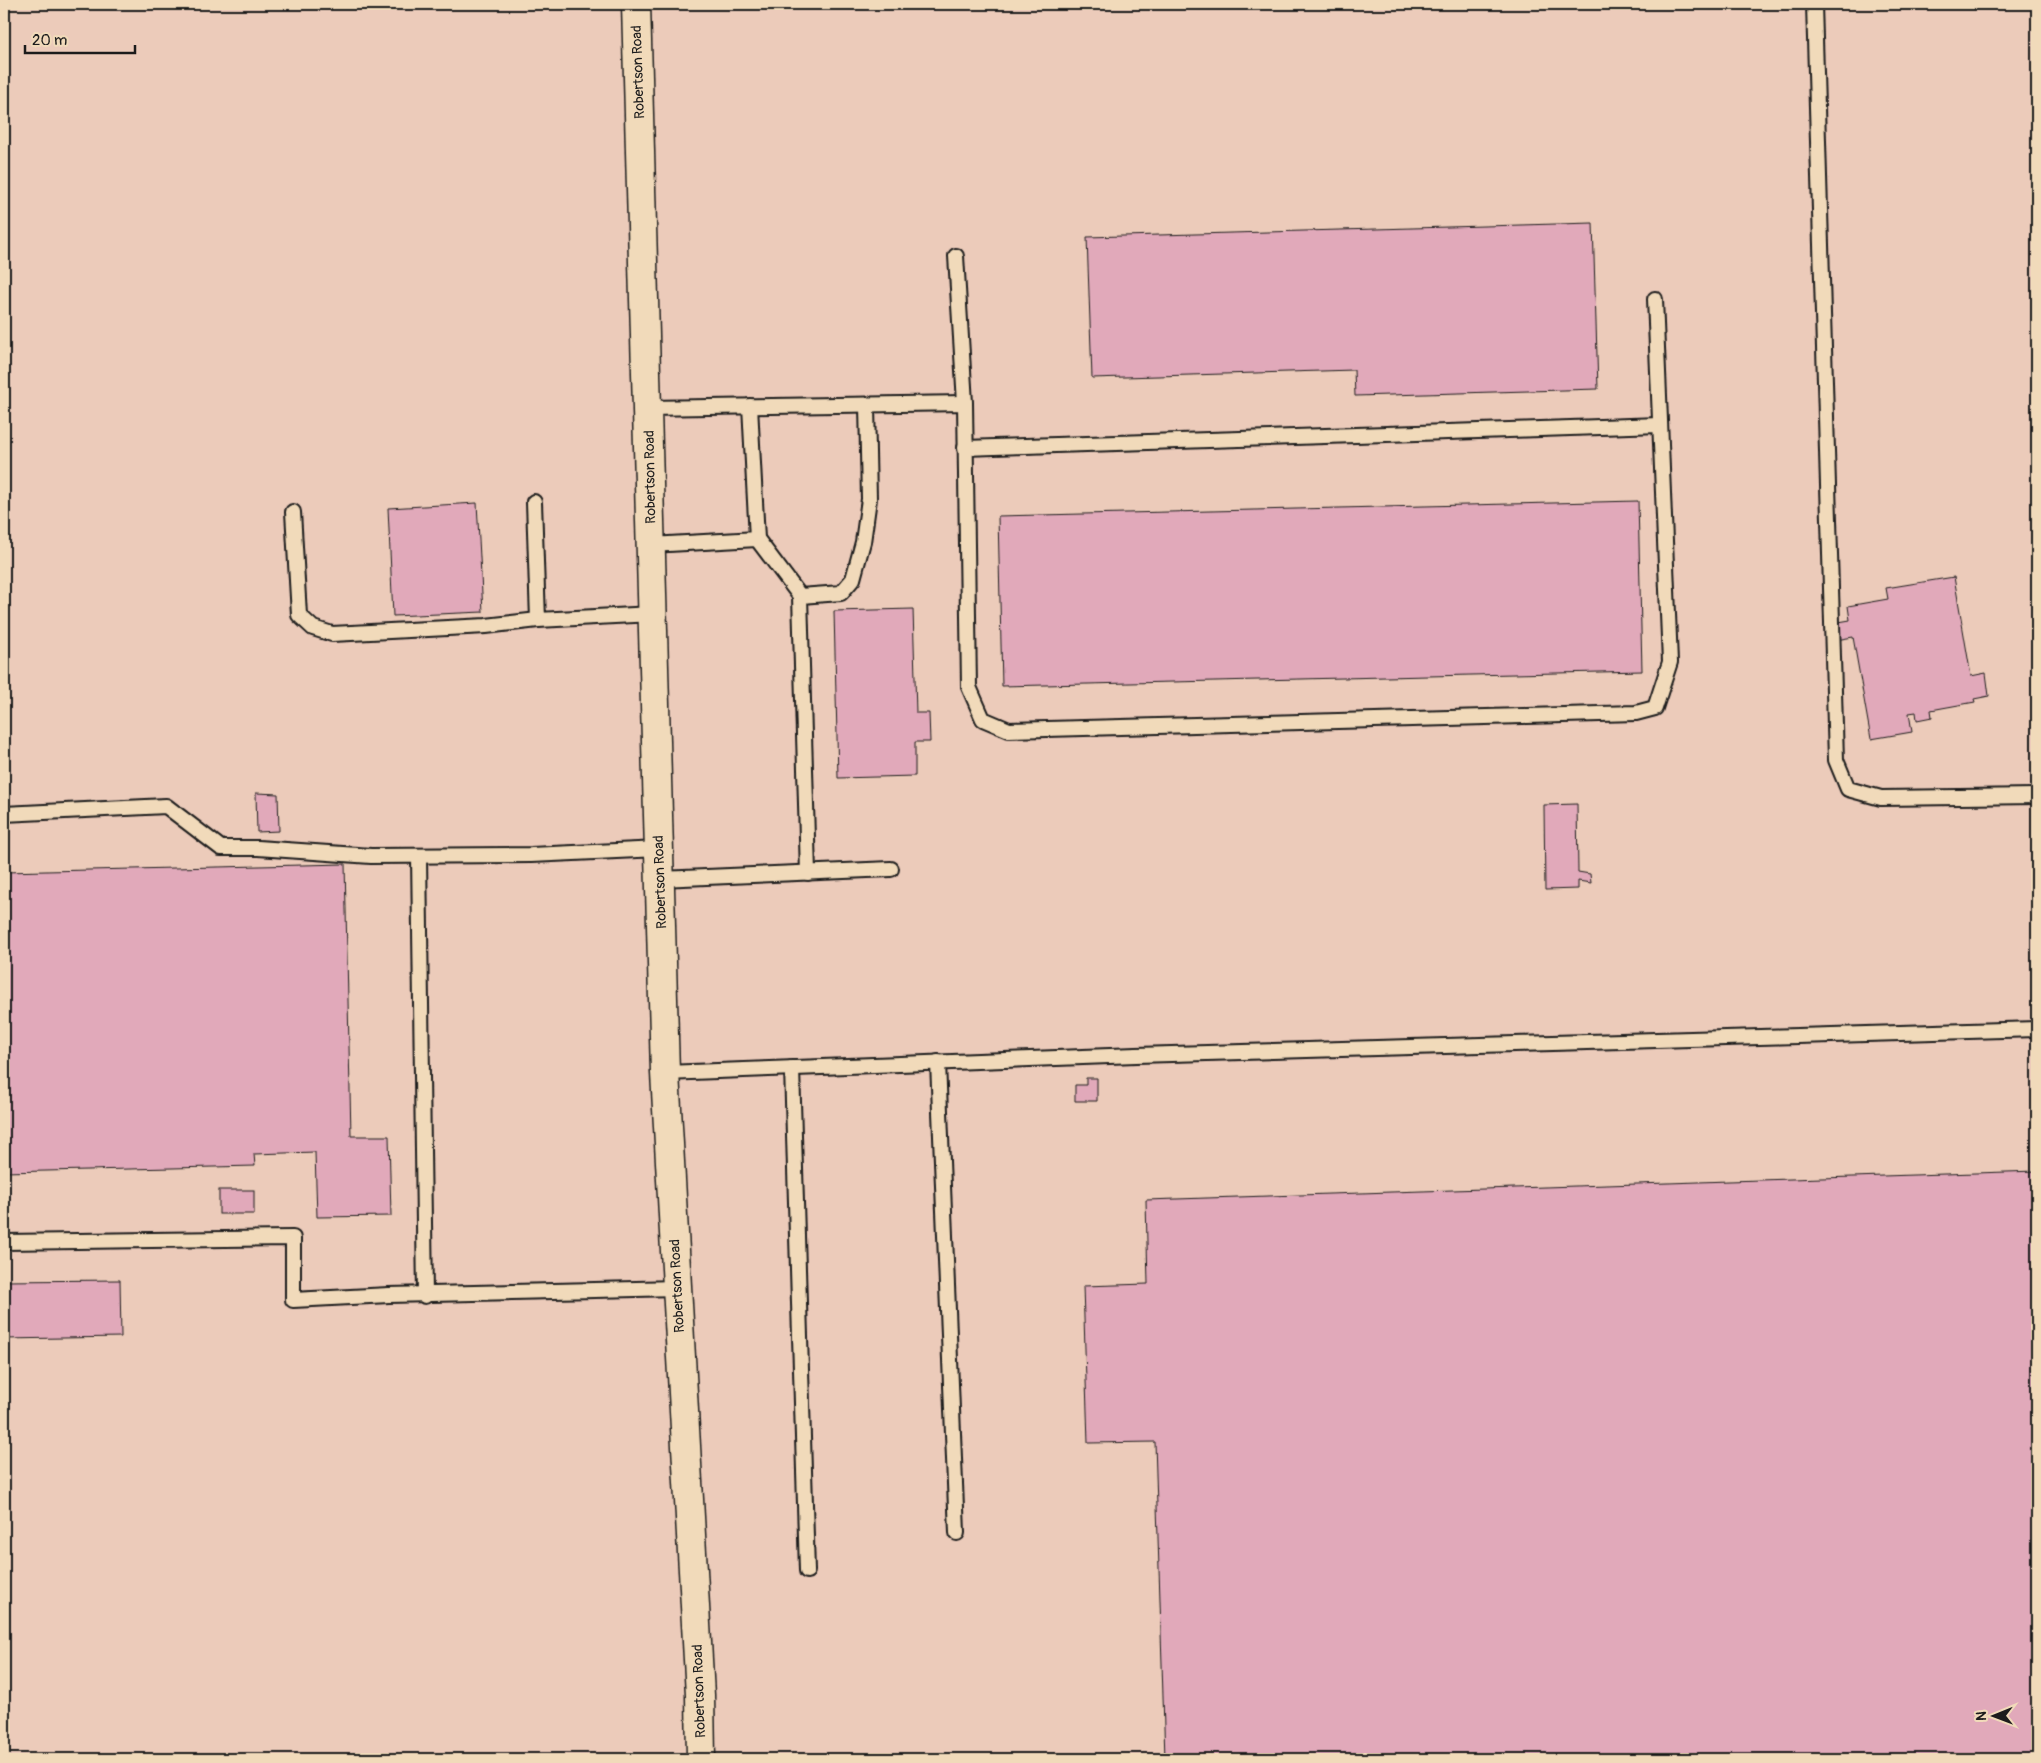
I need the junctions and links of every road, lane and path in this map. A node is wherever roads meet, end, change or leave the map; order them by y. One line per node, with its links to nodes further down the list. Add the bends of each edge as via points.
1 (636, 4): 8 (street, Robertson Road)
2 (1814, 4): 18 (lane, via 1836,760 1848,789 1881,798)
3 (956, 256): 5 (lane)
4 (1655, 299): 9 (lane)
5 (964, 403): 6 (lane); 10 (lane)
6 (867, 405): 7 (lane); 15 (lane, via 869,499 853,579 841,593)
7 (750, 406): 8 (lane); 13 (lane)
8 (648, 408): 14 (street, Robertson Road)
9 (1660, 425): 10 (lane); 10 (lane, via 1670,662 1655,708 1636,713 1009,730 983,719 969,687)
10 (965, 448)
11 (534, 502): 17 (lane)
12 (293, 512): 17 (lane, via 299,615 313,628 332,634)
13 (757, 540): 14 (lane); 15 (lane)
14 (651, 545): 16 (street, Robertson Road)
15 (800, 596): 23 (lane)
16 (653, 614): 17 (lane); 20 (street, Robertson Road)
17 (538, 620)
18 (2037, 796)
19 (4, 814): 21 (lane, via 166,806 221,848)
20 (658, 848): 21 (lane, via 531,855); 24 (street, Robertson Road)
21 (419, 856): 31 (lane)
22 (892, 869): 23 (lane)
23 (808, 873): 24 (lane)
24 (660, 878): 28 (street, Robertson Road)
25 (2037, 1029): 26 (lane)
26 (938, 1062): 27 (lane); 32 (lane)
27 (792, 1068): 28 (lane); 33 (lane)
28 (665, 1073): 30 (street, Robertson Road)
29 (4, 1242): 31 (lane, via 293,1238 293,1300)
30 (677, 1288): 31 (lane); 34 (street, Robertson Road, via 700,1685)
31 (425, 1296)
32 (957, 1533)
33 (807, 1570)
34 (701, 1759)

